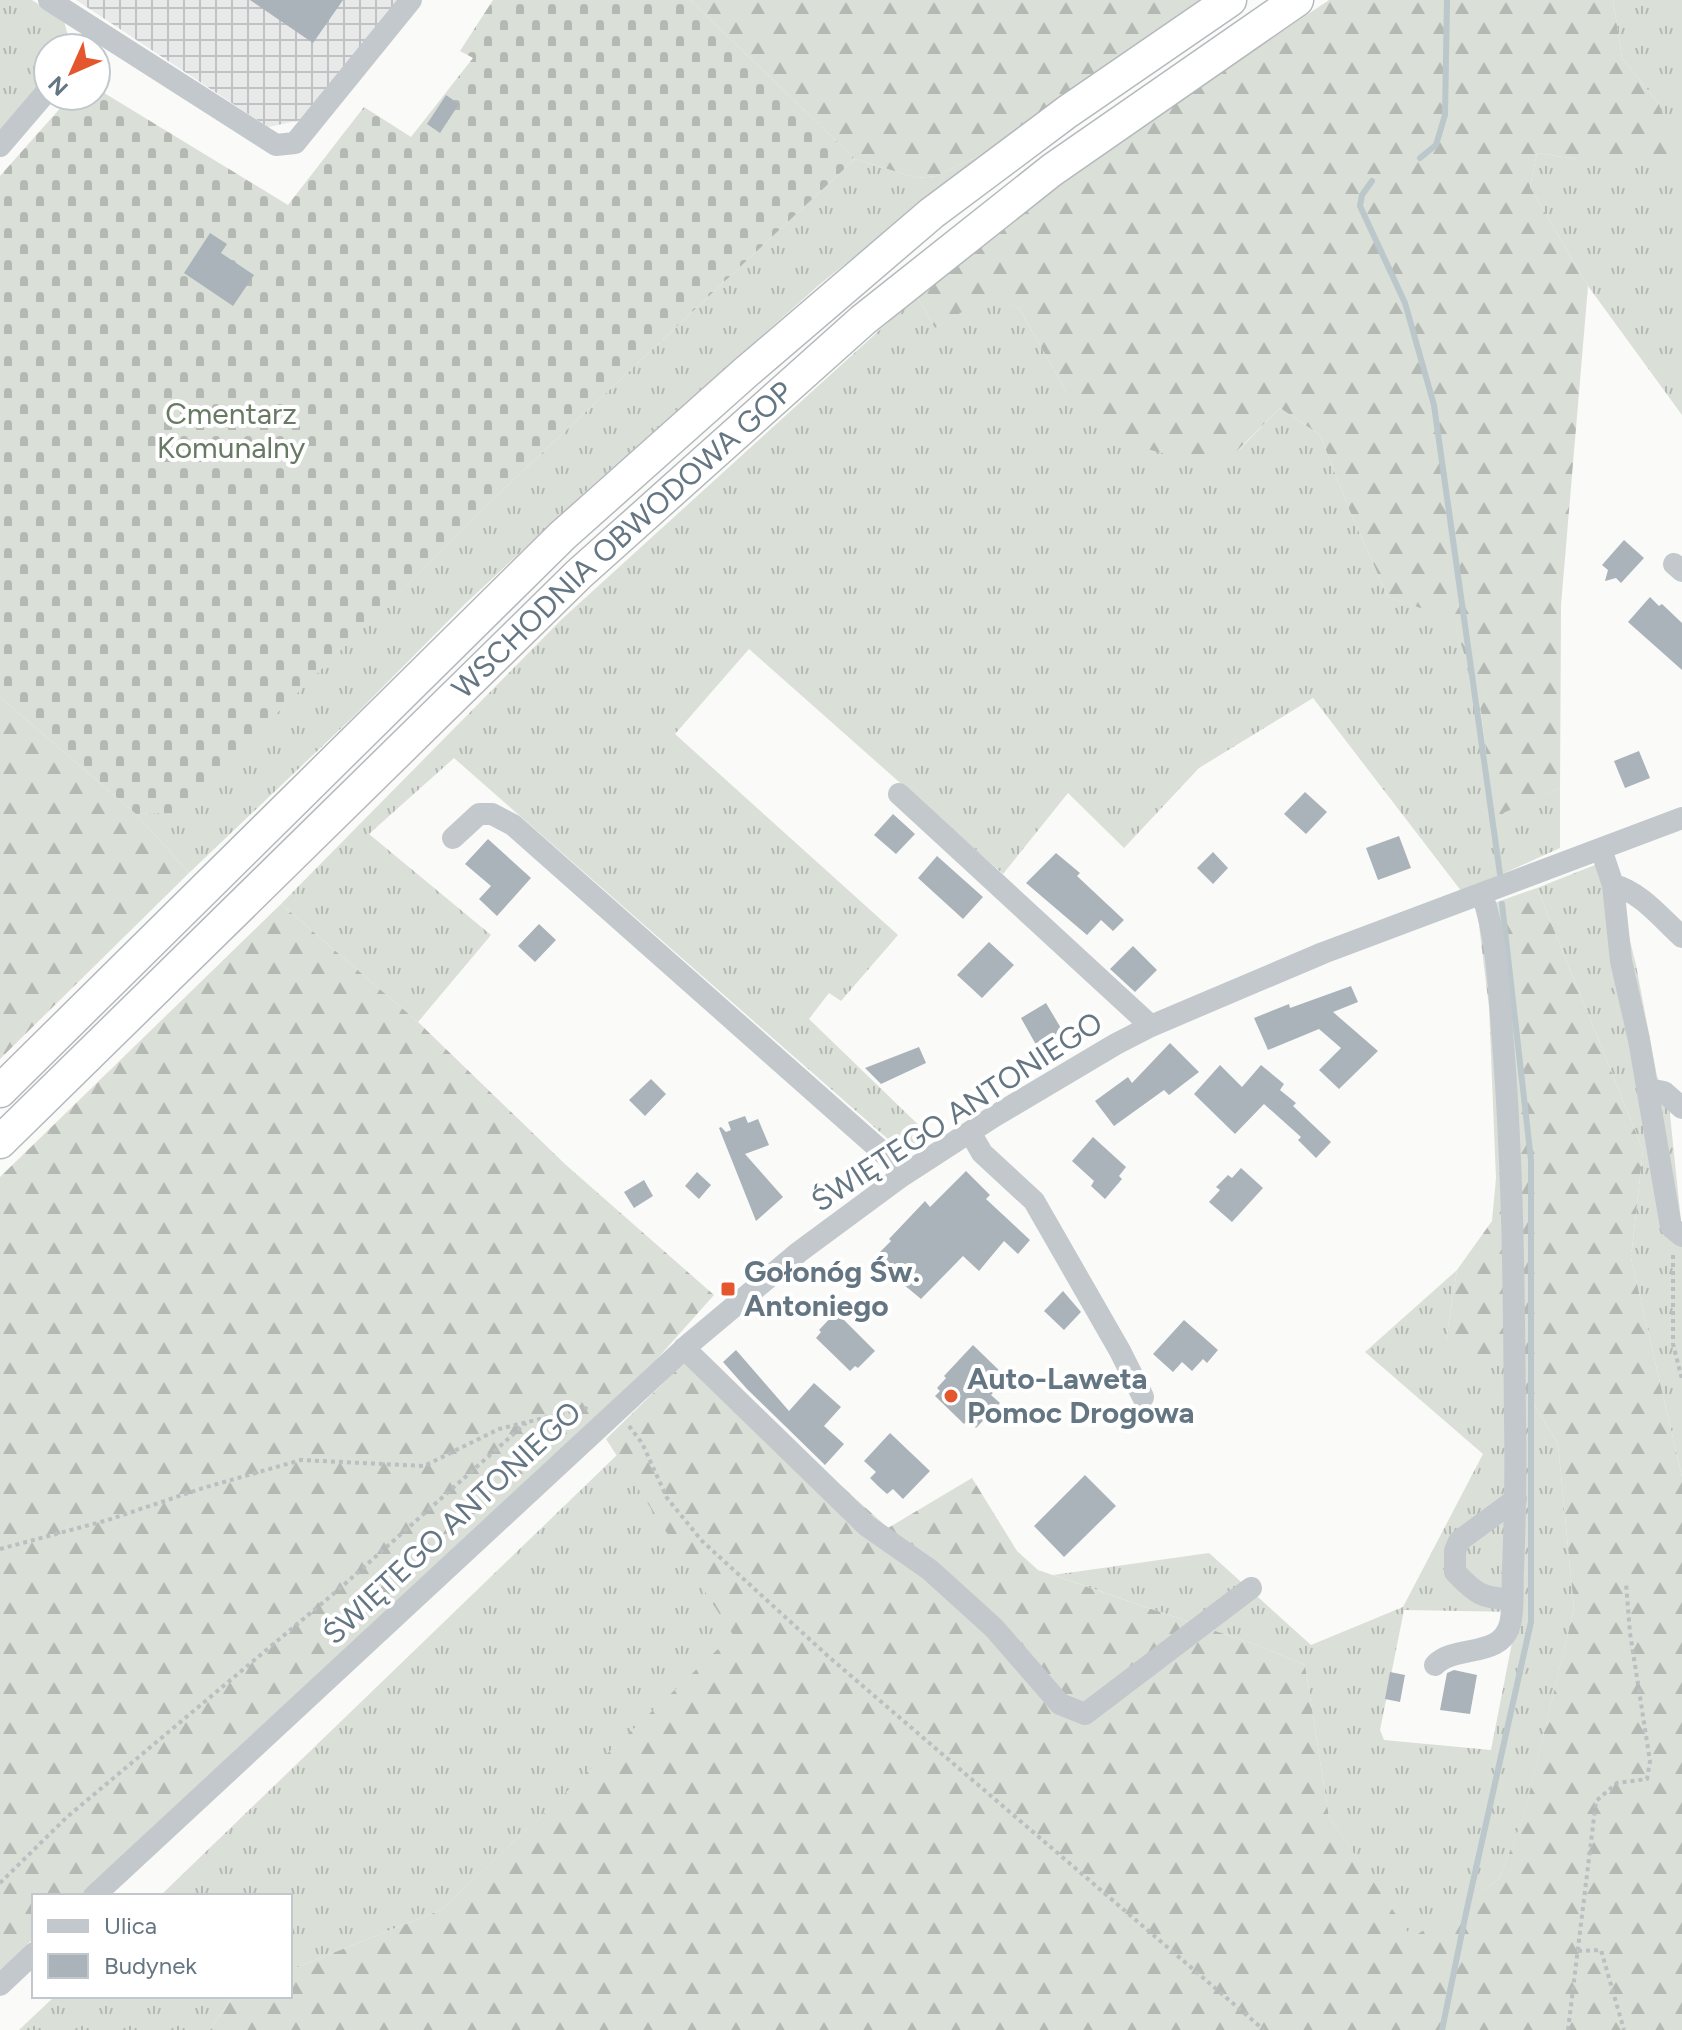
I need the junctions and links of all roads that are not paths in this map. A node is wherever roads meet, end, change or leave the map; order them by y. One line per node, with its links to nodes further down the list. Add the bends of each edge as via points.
1 (49, 0): 5 (street)
2 (411, 0): 6 (street, via 295,143 276,145)
3 (1230, 0): 18 (highway, WSCHODNIA OBWODOWA GOP, via 932,213 745,373 562,536)
4 (1297, 0): 21 (highway, WSCHODNIA OBWODOWA GOP, via 1052,170 851,331 579,574)
5 (83, 32)
6 (112, 52)
7 (32, 109): 8 (street)
8 (0, 146)
9 (899, 794): 16 (street)
10 (1682, 818): 12 (street, ŚWIĘTEGO ANTONIEGO)
11 (453, 838): 22 (street, via 479,814 492,814 513,825 888,1157)
12 (1601, 849): 13 (street); 14 (street, ŚWIĘTEGO ANTONIEGO)
13 (1613, 885): 15 (street, via 1643,901); 17 (street, via 1621,961)
14 (1482, 894): 16 (street, ŚWIĘTEGO ANTONIEGO, via 1323,953); 26 (street, via 1489,913 1508,1115)
15 (1682, 937)
16 (1151, 1026): 20 (street, ŚWIĘTEGO ANTONIEGO)
17 (1648, 1089): 19 (street, via 1664,1092); 23 (street)
18 (0, 1091)
19 (1682, 1108)
20 (970, 1132): 22 (street, ŚWIĘTEGO ANTONIEGO); 25 (street, via 982,1153 1034,1201)
21 (0, 1142)
22 (902, 1176): 24 (street, ŚWIĘTEGO ANTONIEGO, via 799,1252)
23 (1676, 1232)
24 (684, 1348): 27 (street, via 867,1526 930,1570 994,1628 1060,1704 1085,1714); 30 (street, ŚWIĘTEGO ANTONIEGO)
25 (1143, 1397)
26 (1516, 1499): 28 (street); 28 (street, via 1459,1541 1455,1551 1455,1572 1472,1590 1488,1599)
27 (1251, 1588)
28 (1512, 1599): 29 (street, via 1510,1626 1502,1639 1490,1648)
29 (1435, 1665)
30 (96, 1894)
31 (32, 1955): 32 (street)
32 (0, 1985)

